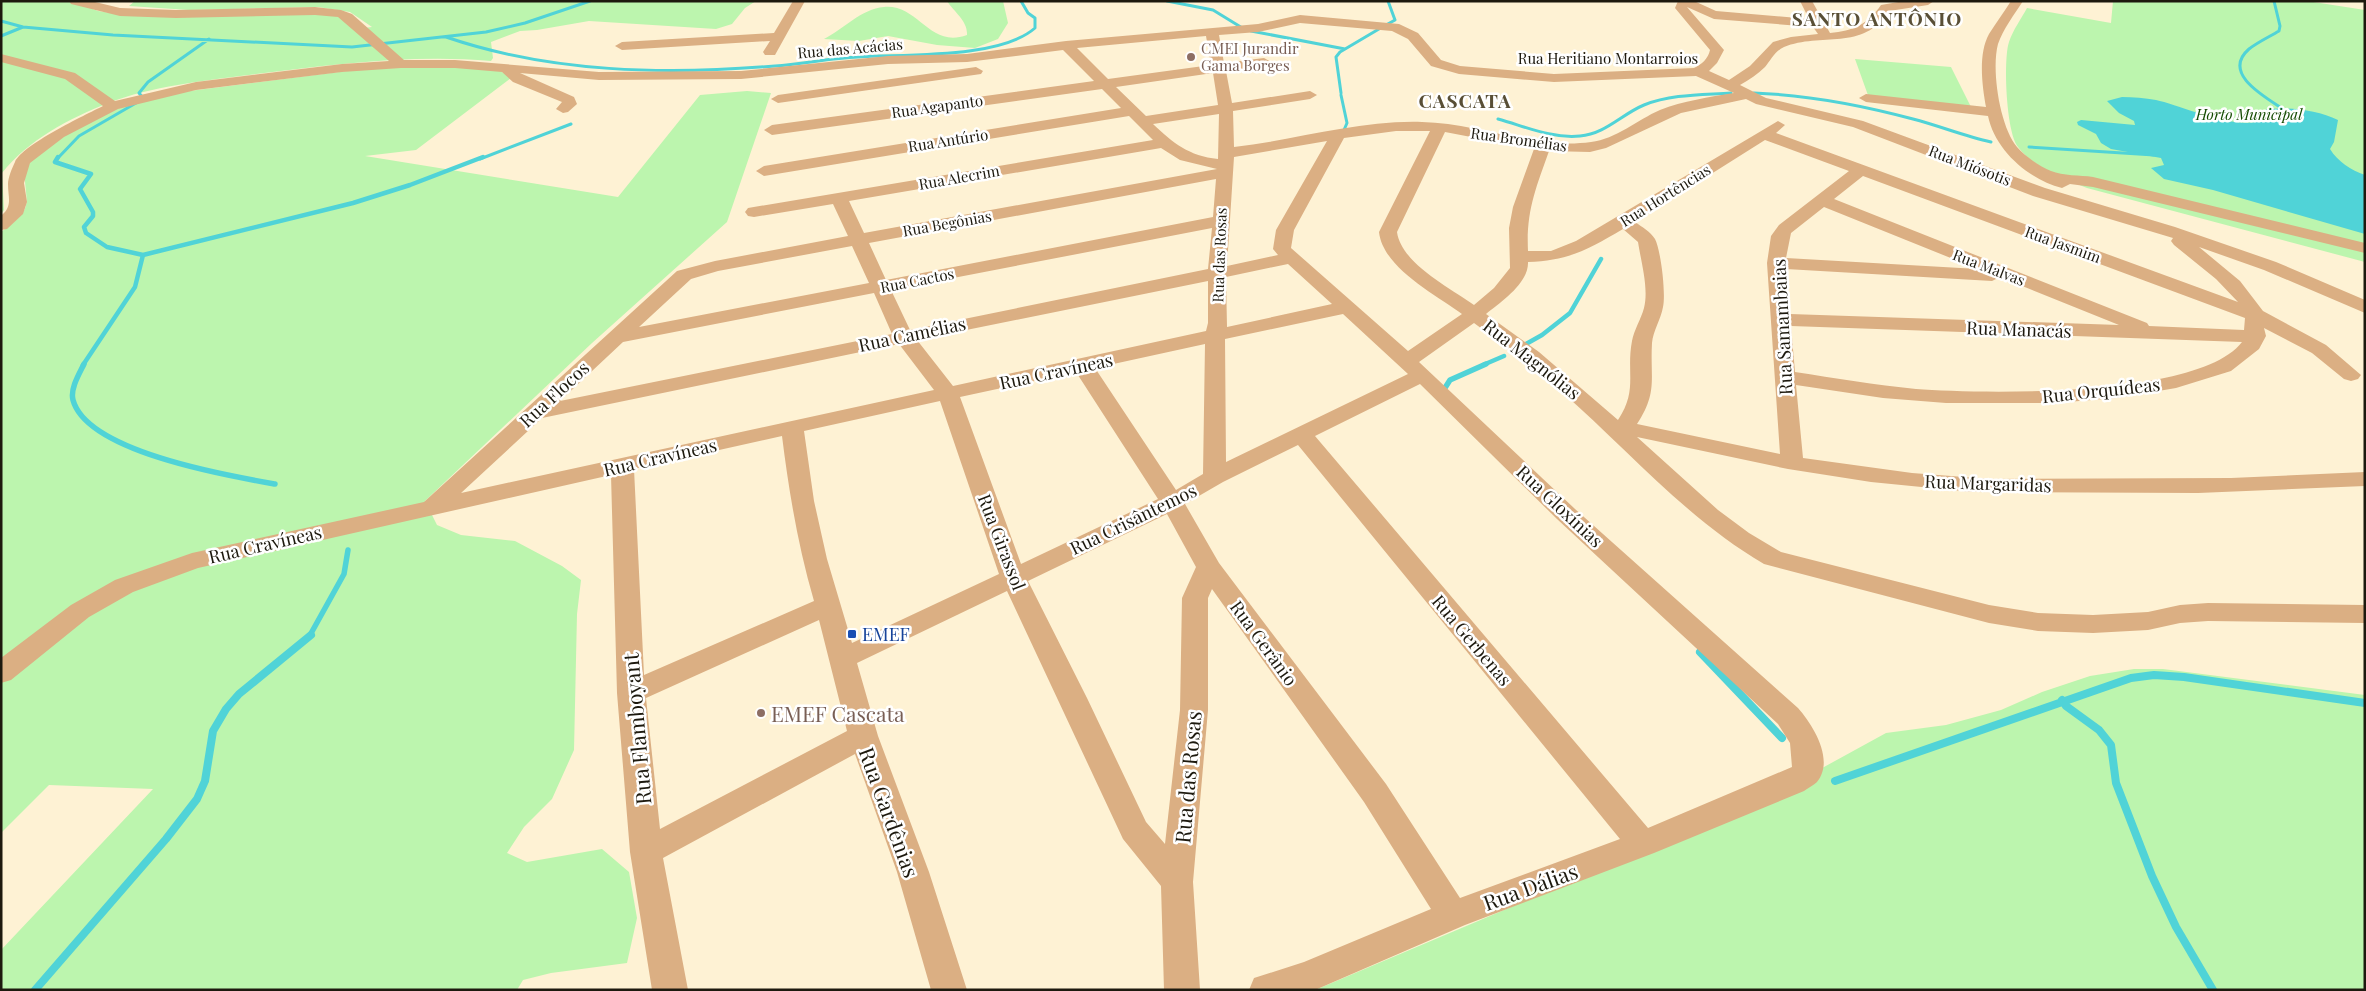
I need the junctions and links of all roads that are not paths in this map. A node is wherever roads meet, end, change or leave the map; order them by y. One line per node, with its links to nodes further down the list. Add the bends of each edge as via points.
1 (75, 1): 18 (street, via 120,12 315,11 341,14)
2 (799, 1): 11 (street)
3 (1806, 1): 9 (street)
4 (1928, 1): 12 (street, via 1885,8 1880,19 1864,29)
5 (2016, 1): 33 (street, via 1991,47 1989,86)
6 (1685, 2): 9 (street, via 1714,15); 21 (street, via 1681,4 1682,8 1717,50 1715,57)
7 (1313, 7): 8 (street)
8 (1300, 19): 10 (street, Rua das Acácias); 21 (street, Rua Heritiano Montarroios, via 1395,27 1413,36 1436,63 1459,70 1554,78)
9 (1817, 24): 12 (street)
10 (1212, 33): 13 (street, Rua das Acácias); 20 (street, Rua das Rosas)
11 (778, 37): 14 (street); 22 (street, via 769,54)
12 (1827, 37): 24 (street, via 1779,44 1751,72)
13 (1066, 45): 15 (street); 22 (street, Rua das Acácias, via 967,58 888,60)
14 (622, 46)
15 (1079, 56): 23 (street); 28 (street)
16 (1, 58): 29 (street, via 70,76)
17 (1264, 62): 20 (street, Rua Agapanto)
18 (401, 64): 19 (street, Rua das Acácias); 29 (street, Rua das Acácias, via 230,81 172,90)
19 (502, 67): 22 (street, Rua das Acácias, via 645,77); 30 (street, via 518,79 569,100 570,104)
20 (1219, 69): 23 (street, Rua Agapanto); 31 (street, Rua das Rosas)
21 (1696, 72): 24 (street, Rua Heritiano Montarroios)
22 (766, 73)
23 (1103, 84): 34 (street); 36 (street, Rua Agapanto)
24 (1731, 85): 26 (street, Rua Heritiano Montarroios)
25 (1310, 95): 31 (street, Rua Antúrio)
26 (1747, 95): 32 (street); 40 (street, Rua Bromélias, via 1671,111 1619,139 1600,145)
27 (1866, 98): 33 (street)
28 (778, 99)
29 (114, 106): 51 (street, Rua das Acácias, via 59,134 23,161 16,183 20,202 14,214)
30 (563, 109)
31 (1226, 109): 34 (street, Rua Antúrio); 41 (street, Rua das Rosas)
32 (1803, 110): 38 (street, Rua Hortências); 50 (street, Rua Miósotis, via 1858,124 2039,192)
33 (1996, 112): 44 (street, via 1999,132 2010,149)
34 (1138, 116): 39 (street); 43 (street, Rua Antúrio)
35 (1440, 127): 37 (street, Rua Bromélias, via 1401,127); 40 (street, Rua Bromélias); 64 (street, Rua Magnólias, via 1388,232 1388,243 1409,267)
36 (772, 130)
37 (1339, 134): 41 (street, Rua Bromélias); 55 (street)
38 (1764, 134): 42 (street, Rua Jasmim); 49 (street, Rua Hortências)
39 (1164, 143): 41 (street, Rua Bromélias, via 1185,158); 45 (street, Rua Alecrim)
40 (1543, 145): 56 (street, Rua Crisântemos, via 1521,207)
41 (1225, 163): 48 (street, Rua das Rosas); 53 (street, Rua Begônias)
42 (1860, 170): 46 (street, Rua Samambaias); 65 (street, Rua Jasmim)
43 (764, 171)
44 (2048, 176): 50 (street, via 2110,205); 54 (street, via 2111,186)
45 (839, 198): 47 (street, Rua Alecrim); 53 (street, Rua Girassol)
46 (1822, 200): 57 (street, Rua Samambaias, via 1785,228 1780,236); 59 (street, Rua Malvas)
47 (754, 212)
48 (1220, 221): 58 (street, Rua das Rosas); 61 (street, Rua Cactos)
49 (1622, 222): 56 (street, Rua Hortências, via 1560,254); 79 (street, via 1639,232 1646,241 1654,306 1642,341 1641,396 1638,406)
50 (2137, 222): 52 (street)
51 (1, 225)
52 (2169, 231): 62 (street, via 2270,266); 65 (street, via 2238,290)
53 (860, 239): 60 (street, Rua Begônias, via 699,269); 61 (street, Rua Girassol)
54 (2365, 248)
55 (1287, 249): 58 (street, Rua Camélias); 63 (street, Rua Gloxínias)
56 (1519, 257): 64 (street, Rua Crisântemos, via 1517,274)
57 (1776, 263): 59 (street); 66 (street, Rua Samambaias)
58 (1217, 273): 68 (street, Rua Camélias); 69 (street, Rua das Rosas, via 1218,323)
59 (2012, 276): 67 (street, Rua Malvas)
60 (674, 282): 71 (street, Rua Flocos)
61 (882, 286): 68 (street, Rua Girassol); 71 (street, Rua Cactos)
62 (2365, 307)
63 (1347, 308): 69 (street, Rua Cravíneas); 73 (street, Rua Gloxínias)
64 (1473, 313): 73 (street, Rua Crisântemos); 79 (street, Rua Magnólias, via 1532,356)
65 (2255, 314): 70 (street); 74 (street, Rua Jasmim, via 2319,349)
66 (1782, 320): 67 (street, Rua Manacás); 75 (street, Rua Samambaias)
67 (2155, 334): 70 (street, Rua Manacás)
68 (903, 336): 76 (street, Rua Girassol); 77 (street, Rua Camélias)
69 (1215, 336): 72 (street, Rua Cravíneas); 83 (street, Rua das Rosas)
70 (2256, 336): 75 (street, Rua Orquídeas, via 2254,345 2243,356 2210,373 2147,388 2102,393 2018,398 1943,397)
71 (614, 338): 77 (street, Rua Flocos)
72 (1084, 366): 76 (street, Rua Cravíneas); 85 (street, Rua Gerânio)
73 (1414, 368): 80 (street, Rua Crisântemos); 95 (street, Rua Gloxínias, via 1566,514 1799,727 1807,751 1808,767 1806,774)
74 (2351, 375)
75 (1785, 377): 81 (street, Rua Samambaias)
76 (948, 393): 78 (street, Rua Cravíneas); 88 (street, Rua Girassol)
77 (533, 413): 86 (street, Rua Flocos)
78 (792, 427): 82 (street, Rua Cravíneas); 89 (street, Rua Gardênias, via 802,501)
79 (1621, 429): 81 (street, Rua Margaridas); 90 (street, Rua Magnólias, via 1709,514 1740,539 1773,558 1971,610 2038,622 2093,624 2148,621 2208,612)
80 (1302, 435): 83 (street, Rua Crisântemos); 96 (street, Rua Gerbenas)
81 (1792, 462): 84 (street, Rua Margaridas, via 1909,479 2005,486 2198,486)
82 (622, 466): 86 (street, Rua Cravíneas); 93 (street, Rua Flamboyant)
83 (1215, 477): 85 (street, Rua Crisântemos)
84 (2365, 479)
85 (1172, 502): 87 (street, Rua Gerânio); 88 (street, Rua Crisântemos)
86 (433, 506): 92 (street, Rua Cravíneas, via 254,546 162,571 124,586 80,611)
87 (1209, 567): 98 (street, Rua das Rosas, via 1195,598 1194,710); 99 (street, Rua Gerânio, via 1375,793)
88 (1013, 577): 91 (street, Rua Crisântemos); 98 (street, Rua Girassol, via 1134,830)
89 (828, 605): 91 (street, Rua Gardênias); 93 (street)
90 (2365, 614)
91 (842, 659): 94 (street, Rua Gardênias)
92 (1, 672)
93 (631, 692): 97 (street, Rua Flamboyant)
94 (863, 736): 97 (street); 101 (street, Rua Gardênias, via 913,872)
95 (1793, 782): 96 (street, Rua Dálias)
96 (1643, 844): 99 (street, Rua Dálias)
97 (646, 852): 100 (street, Rua Flamboyant)
98 (1177, 882): 102 (street, Rua das Rosas)
99 (1453, 915): 103 (street, Rua Dálias, via 1309,976)
100 (670, 990)
101 (949, 990)
102 (1182, 990)
103 (1267, 990)

